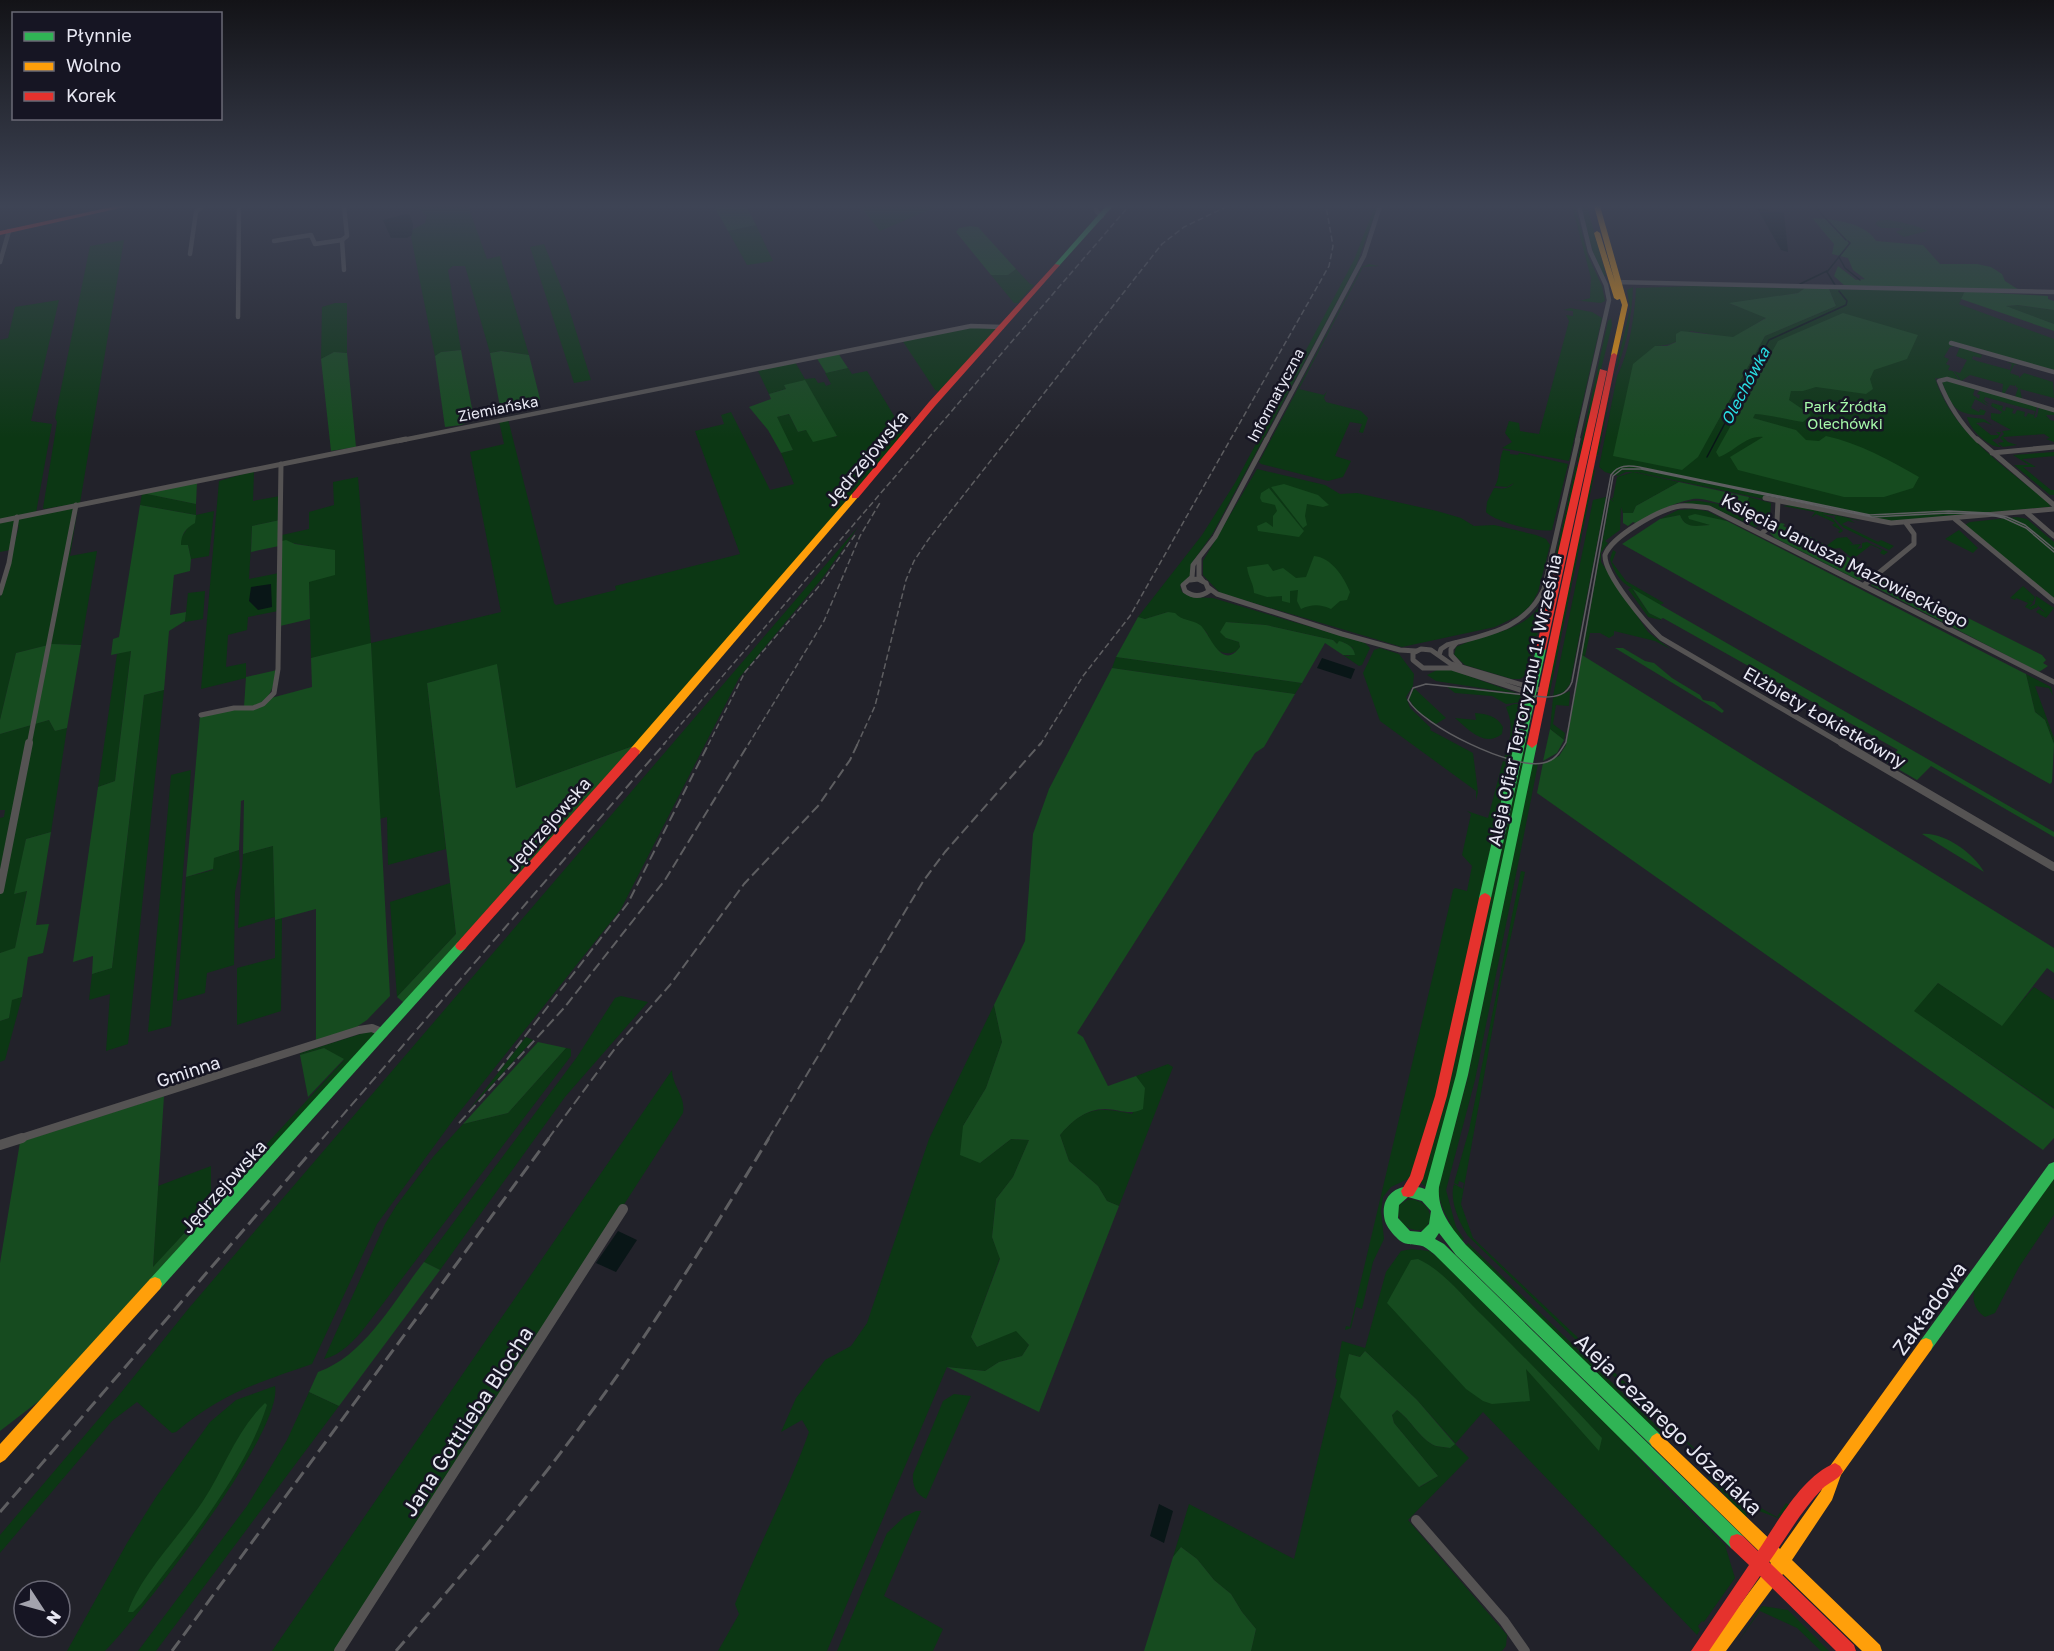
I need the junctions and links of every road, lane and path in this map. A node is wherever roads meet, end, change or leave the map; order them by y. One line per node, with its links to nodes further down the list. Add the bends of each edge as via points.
1 (238, 283): 7 (street)
2 (1038, 283): 8 (street, Jędrzejowska)
3 (1350, 283): 26 (street, Informatyczna, via 1215,537)
4 (1605, 283): 36 (street, via 1609,301 1542,596 1533,609 1512,625)
5 (1616, 284): 6 (street); 46 (street, Aleja Ofiar Terroryzmu 11 Września, via 1617,317); 47 (street, Aleja Ofiar Terroryzmu 11 Września, via 1624,315)
6 (2054, 292)
7 (238, 317)
8 (1002, 327): 14 (street, Ziemiańska, via 971,326); 51 (street, Jędrzejowska)
9 (1951, 343): 10 (street)
10 (2054, 372)
11 (2054, 410): 13 (street, via 1940,380 1942,391 1958,417)
12 (2054, 447): 13 (street)
13 (1992, 453): 18 (street)
14 (281, 464): 17 (street, Ziemiańska); 48 (street, via 275,688 267,700 253,708)
15 (1765, 498): 16 (street)
16 (1778, 501): 23 (street, via 1875,521); 24 (street, via 1777,521)
17 (76, 505): 20 (street, Ziemiańska); 50 (street)
18 (2054, 507): 19 (street)
19 (2026, 512): 21 (street); 25 (street)
20 (17, 517): 22 (street, Ziemiańska); 32 (street)
21 (1955, 519): 23 (street); 34 (street)
22 (0, 521)
23 (1906, 523): 30 (street, via 1914,534 1914,544)
24 (1762, 533): 27 (street, Księcia Janusza Mazowieckiego, via 1709,508 1674,506 1610,545 1604,555); 30 (street, Księcia Janusza Mazowieckiego)
25 (2054, 536)
26 (1199, 558): 28 (street, Informatyczna); 29 (street, via 1199,576)
27 (1606, 565): 49 (street, Elżbiety Łokietkówny, via 1661,638)
28 (1190, 580): 29 (street); 33 (street, via 1184,584 1185,591)
29 (1203, 580): 31 (street)
30 (1864, 585): 45 (street, Księcia Janusza Mazowieckiego)
31 (1209, 588): 33 (street); 35 (street)
32 (0, 593)
33 (1204, 595): 35 (street)
34 (2054, 601)
35 (1248, 605): 37 (street)
36 (1477, 636): 38 (street); 39 (street)
37 (1371, 642): 40 (street); 42 (street)
38 (1458, 642): 41 (street, via 1444,647); 44 (street, via 1451,655)
39 (1425, 649): 40 (street); 41 (street)
40 (1416, 651): 42 (street)
41 (1440, 657): 43 (street); 44 (street)
42 (1413, 660): 43 (street, via 1423,668)
43 (1437, 667): 46 (street)
44 (1463, 667): 46 (street)
45 (2054, 682)
46 (1531, 690): 47 (street); 54 (street, Aleja Ofiar Terroryzmu 11 Września, via 1441,1096 1416,1179)
47 (1542, 694): 55 (street, Aleja Ofiar Terroryzmu 11 Września, via 1462,1075)
48 (201, 715)
49 (2054, 867)
50 (0, 890)
51 (384, 1033): 52 (street, Gminna, via 372,1028 359,1030); 59 (street, Jędrzejowska)
52 (0, 1145)
53 (2054, 1168): 60 (street, Zakładowa)
54 (1408, 1191): 55 (street); 58 (street, via 1391,1201 1392,1221 1406,1235)
55 (1431, 1201): 57 (street)
56 (623, 1209): 66 (street, Jana Gottlieba Blocha)
57 (1438, 1223): 58 (street, via 1433,1234); 62 (street, Aleja Cezarego Józefiaka, via 1457,1246)
58 (1423, 1239): 64 (street, Aleja Cezarego Józefiaka, via 1439,1249)
59 (0, 1455)
60 (1835, 1471): 62 (street, Zakładowa, via 1812,1488); 63 (street, Zakładowa, via 1827,1495)
61 (1416, 1520): 67 (street, via 1504,1621)
62 (1768, 1548): 63 (street, Aleja Cezarego Józefiaka); 64 (street, Zakładowa)
63 (1782, 1562): 65 (street, Zakładowa); 71 (street, Aleja Cezarego Józefiaka)
64 (1758, 1563): 65 (street, Aleja Cezarego Józefiaka); 68 (street, Zakładowa)
65 (1772, 1576): 69 (street, Zakładowa); 70 (street, Aleja Cezarego Józefiaka)
66 (339, 1651)
67 (1525, 1651)
68 (1699, 1651)
69 (1716, 1651)
70 (1848, 1651)
71 (1874, 1651)

